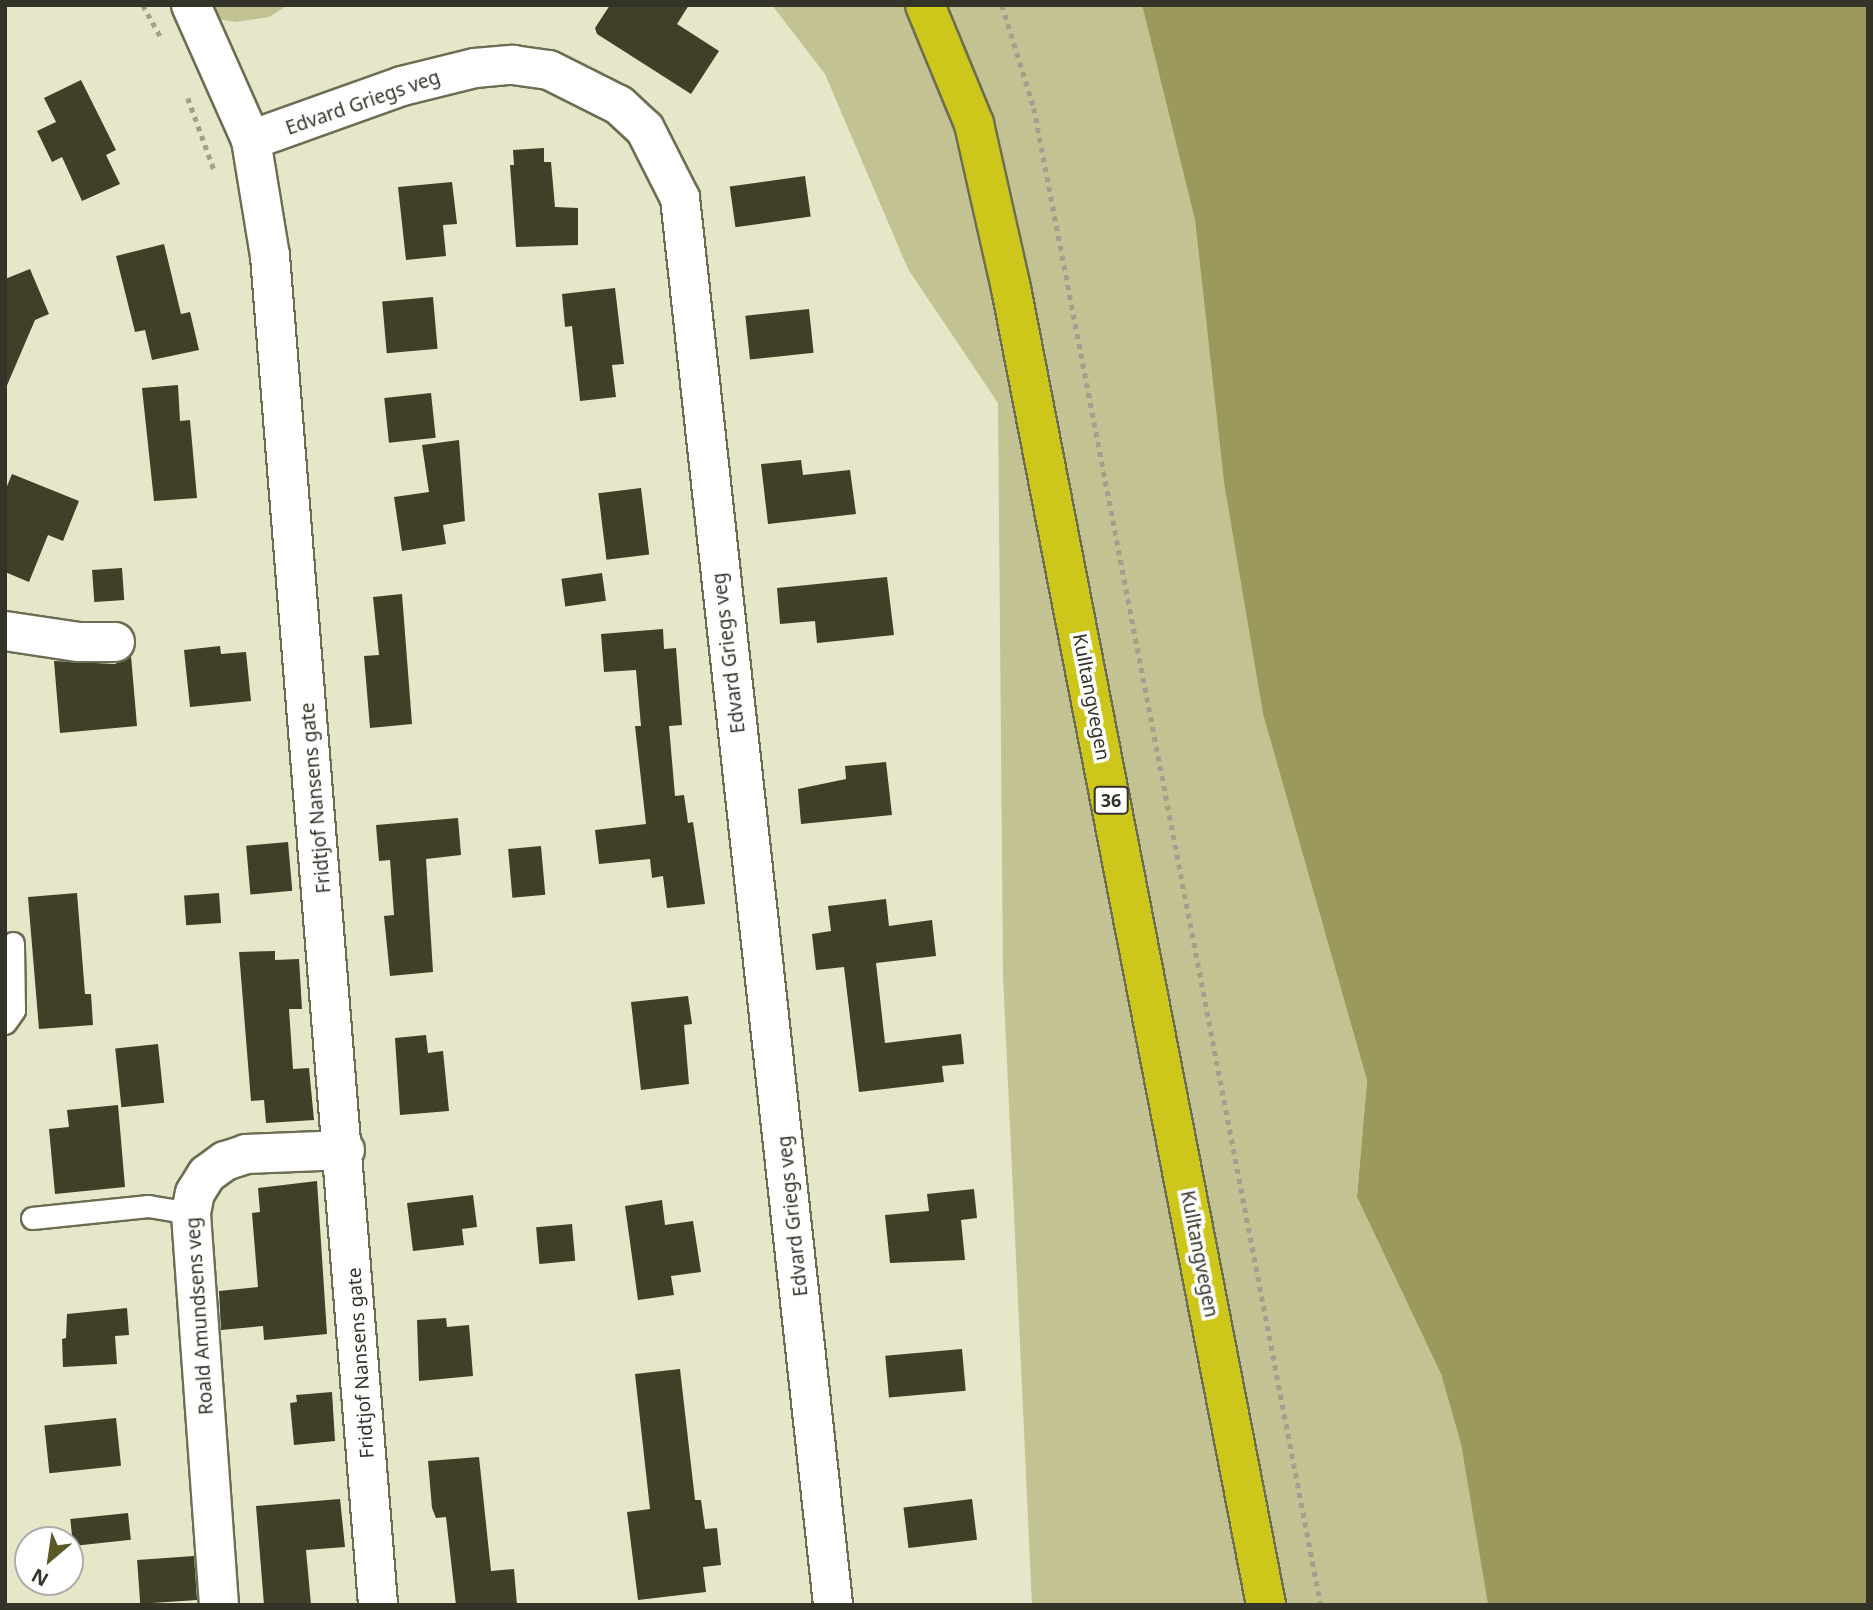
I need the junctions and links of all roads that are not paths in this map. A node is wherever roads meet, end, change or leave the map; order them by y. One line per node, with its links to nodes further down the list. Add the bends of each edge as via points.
1 (191, 5): 3 (street, Fridtjof Nansens gate)
2 (925, 5): 14 (highway, Kulltangvegen / 36, via 974,124 1011,288)
3 (251, 140): 8 (street, Fridtjof Nansens gate, via 270,256); 13 (street, Edvard Griegs veg, via 438,76 475,68 525,67 584,84 619,105 645,129 680,198)
4 (5, 631): 5 (street, via 79,642)
5 (115, 642)
6 (13, 943): 7 (lane, via 14,1010)
7 (5, 1023)
8 (345, 1150): 9 (street, Roald Amundsens veg, via 273,1150 225,1161 207,1174 195,1193); 12 (street, Fridtjof Nansens gate)
9 (191, 1213): 10 (lane, via 148,1206); 11 (street, Roald Amundsens veg)
10 (32, 1218)
11 (219, 1605)
12 (378, 1605)
13 (833, 1605)
14 (1266, 1605)

